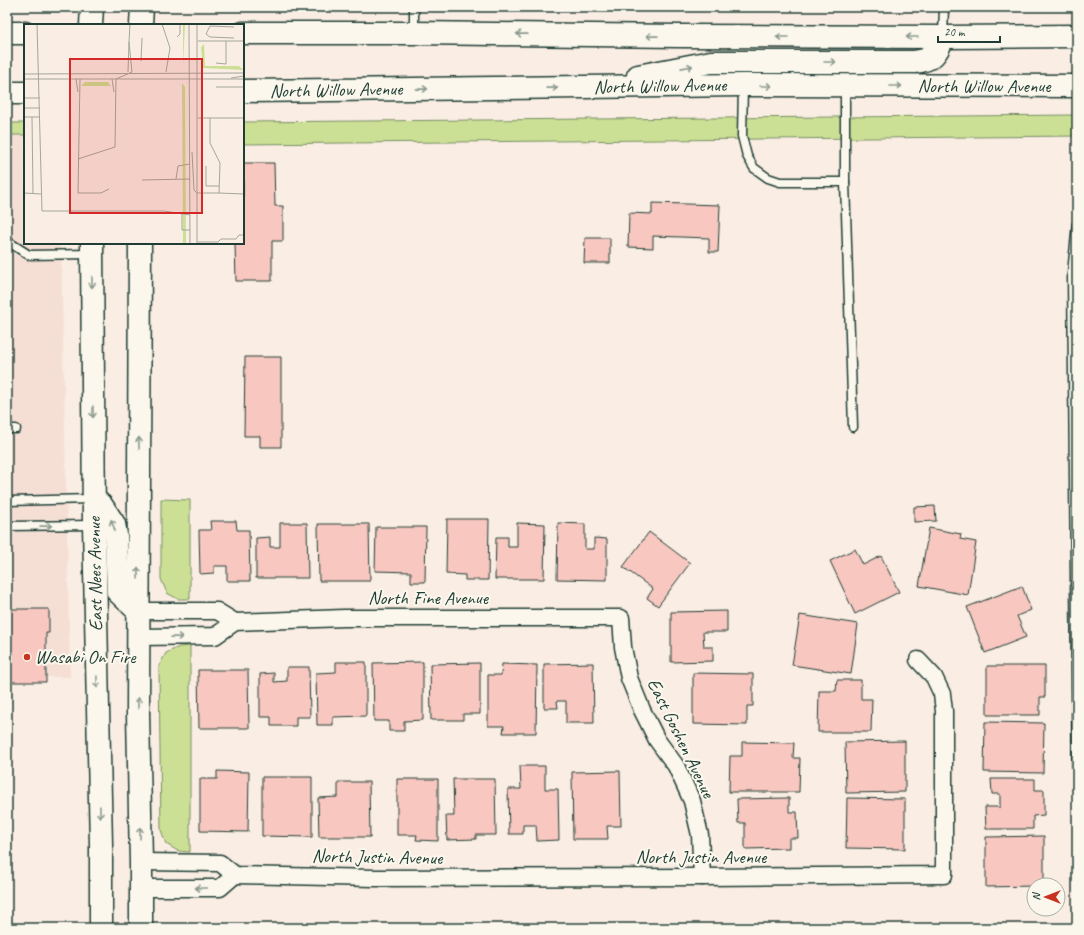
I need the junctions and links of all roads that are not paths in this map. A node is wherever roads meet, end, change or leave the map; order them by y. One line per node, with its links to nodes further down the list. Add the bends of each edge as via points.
1 (92, 7): 5 (main road)
2 (142, 7): 6 (main road)
3 (414, 7): 10 (lane)
4 (944, 7): 12 (lane)
5 (91, 24)
6 (141, 24)
7 (7, 33): 8 (main road)
8 (24, 33)
9 (244, 33): 10 (main road)
10 (414, 33): 12 (main road, one-way to 10)
11 (1077, 36): 12 (main road)
12 (943, 37): 16 (main road, one-way to 12, via 711,62 922,61 938,50)
13 (743, 85): 14 (main road, North Willow Avenue, one-way to 14); 16 (main road, North Willow Avenue); 20 (lane, via 742,136 747,156 754,168 768,178 780,182)
14 (845, 86): 15 (main road, North Willow Avenue, one-way to 15); 20 (lane)
15 (1077, 86)
16 (580, 88): 17 (main road, North Willow Avenue, one-way to 16)
17 (244, 91)
18 (7, 93): 19 (main road)
19 (24, 93)
20 (845, 182): 25 (lane)
21 (1077, 224): 35 (lane, via 1072,281)
22 (7, 240): 24 (lane, via 29,255)
23 (140, 244): 30 (main road, one-way to 23)
24 (92, 249): 26 (main road, East Nees Avenue, one-way to 26)
25 (853, 427)
26 (94, 499): 27 (lane); 28 (main road, East Nees Avenue); 30 (main road, one-way to 26, via 118,592 114,524)
27 (7, 501)
28 (94, 525): 29 (lane, one-way to 28); 40 (main road, East Nees Avenue, one-way to 40)
29 (7, 526)
30 (138, 611): 32 (street, via 217,611); 33 (main road)
31 (621, 618): 32 (street, North Fine Avenue, via 344,618); 38 (street, East Goshen Avenue, via 629,678 657,740 676,766 692,801 700,835)
32 (235, 622): 33 (street, one-way to 32, via 215,636)
33 (138, 637): 36 (main road, one-way to 33)
34 (918, 660): 38 (street, North Justin Avenue, via 934,676 942,694 944,875)
35 (1077, 781)
36 (141, 862): 37 (street, via 220,863); 39 (main road)
37 (234, 875): 38 (street, North Justin Avenue, via 375,878); 39 (street, one-way to 39, via 220,888)
38 (702, 877)
39 (141, 888): 41 (main road)
40 (101, 928)
41 (141, 928)

